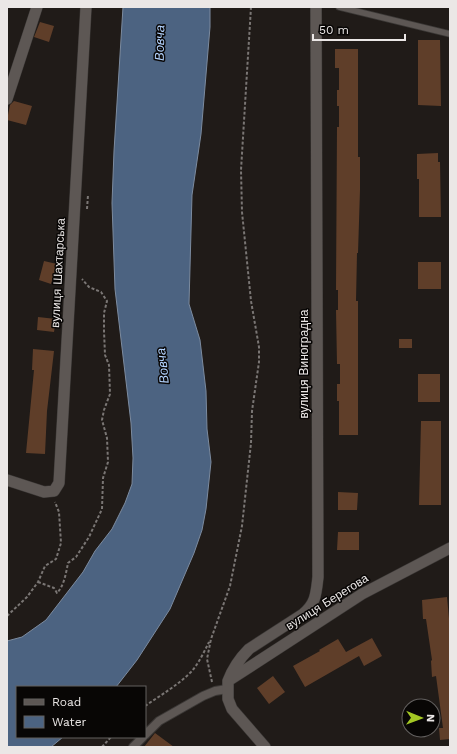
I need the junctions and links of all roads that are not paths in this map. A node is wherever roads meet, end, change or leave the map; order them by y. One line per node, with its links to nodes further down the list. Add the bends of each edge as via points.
1 (37, 7): 6 (street)
2 (86, 7): 7 (street, вулиця Шахтарська, via 59,483 54,490 44,492)
3 (316, 7): 9 (street, вулиця Виноградна, via 316,594 310,607 303,614 245,653 233,669)
4 (339, 7): 5 (lane)
5 (450, 34)
6 (7, 99)
7 (7, 480)
8 (450, 548): 9 (street, вулиця Берегова, via 362,594)
9 (228, 685): 10 (street, вулиця Берегова, via 159,721); 13 (street, via 228,699 232,709)
10 (146, 734)
11 (142, 738): 12 (street, вулиця Берегова)
12 (133, 747)
13 (264, 747)

